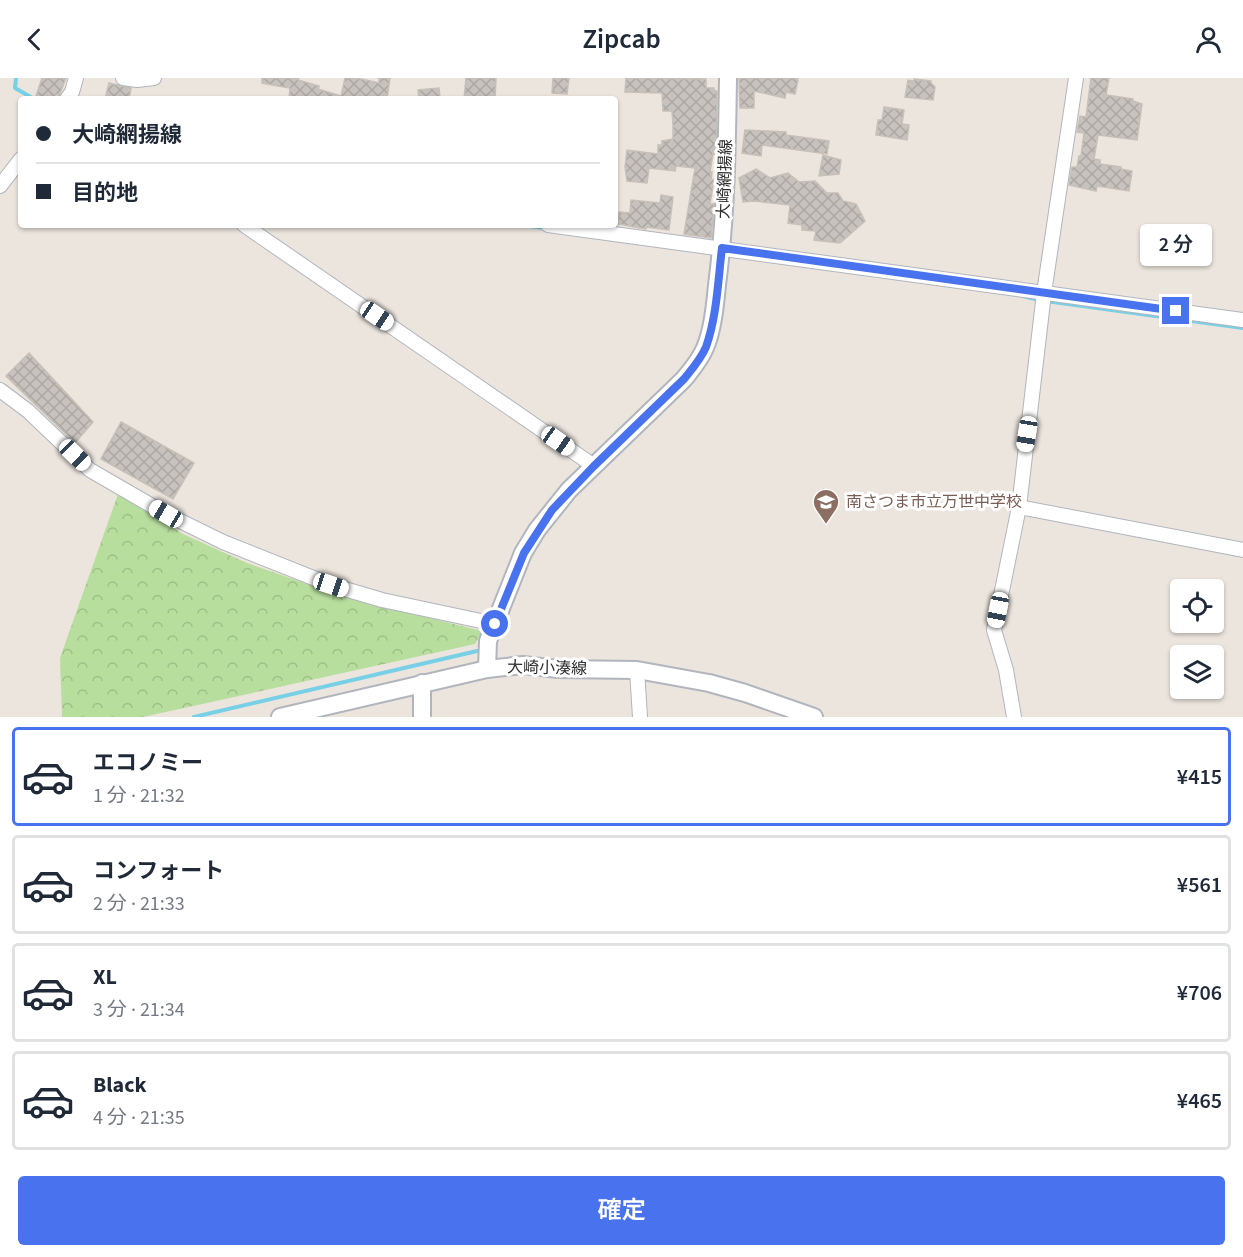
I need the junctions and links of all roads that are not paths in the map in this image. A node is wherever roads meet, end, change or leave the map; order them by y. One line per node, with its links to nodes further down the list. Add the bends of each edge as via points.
1 (76, 78): 6 (street)
2 (123, 78): 3 (street)
3 (154, 78)
4 (728, 78): 11 (street, 大崎網揚線)
5 (1076, 78): 12 (street)
6 (69, 96)
7 (18, 163): 8 (street)
8 (0, 186)
9 (248, 228): 15 (street)
10 (571, 228): 11 (street)
11 (722, 248): 12 (street); 15 (street, 大崎網揚線, via 714,311 706,347 697,363)
12 (1043, 296): 13 (street); 16 (street)
13 (1243, 320)
14 (0, 390): 18 (street, via 90,470 214,537 352,591)
15 (594, 466): 18 (street, 大崎網揚線, via 537,530)
16 (1019, 507): 17 (street); 26 (street, via 994,630)
17 (1243, 550)
18 (495, 624): 19 (street, 大崎網揚線, via 488,641)
19 (487, 669): 20 (street, 大崎小湊線, via 523,665); 21 (street, 大崎小湊線)
20 (637, 670): 24 (street); 25 (street, 大崎小湊線, via 709,683)
21 (422, 683): 22 (street, 大崎小湊線); 23 (street)
22 (280, 717)
23 (422, 717)
24 (640, 717)
25 (814, 717)
26 (1014, 717)

